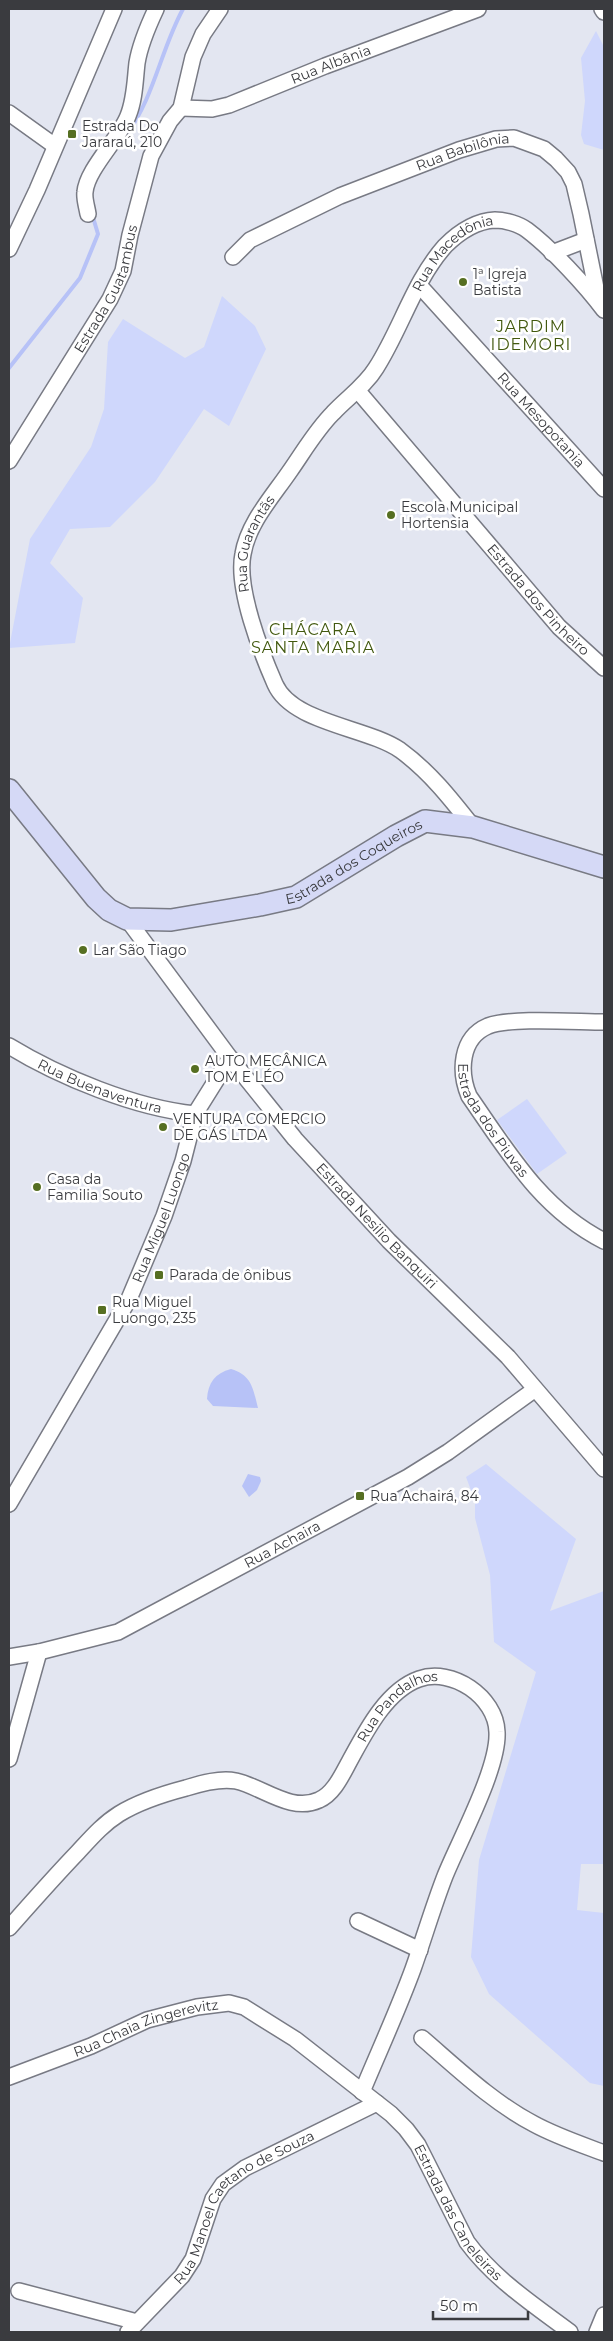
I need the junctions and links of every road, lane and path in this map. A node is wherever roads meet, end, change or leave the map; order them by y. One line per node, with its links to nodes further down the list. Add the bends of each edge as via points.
1 (114, 9): 9 (street)
2 (156, 9): 10 (street, via 138,60 132,107 118,136 87,182)
3 (220, 9): 7 (street, via 203,34 193,57)
4 (478, 9): 7 (street, Rua Albânia, via 228,105 212,109)
5 (602, 9): 6 (street)
6 (604, 12)
7 (180, 108): 18 (street, Estrada Guatambus, via 151,156 123,271 110,299)
8 (9, 113): 9 (street)
9 (55, 146): 12 (street)
10 (88, 214)
11 (586, 240): 13 (street); 14 (street, Rua Babilônia, via 574,184 568,172 544,149 514,138 496,139 459,150 340,196 250,240); 16 (street, Rua Babilônia)
12 (9, 249)
13 (552, 253): 15 (street, Rua Macedônia, via 526,229 509,222 494,220 473,225 459,232 444,248); 16 (street, Rua Macedônia)
14 (233, 257)
15 (419, 285): 17 (street, Rua Macedônia, via 376,368); 19 (street, Rua Mesopotania)
16 (602, 307)
17 (358, 391): 20 (street, Estrada dos Pinheiro, via 559,627); 22 (street, Rua Guarantãs, via 316,434 254,523 242,556 243,590 276,686 282,694 308,714 398,749 428,774)
18 (9, 462)
19 (604, 489)
20 (604, 668)
21 (9, 790): 24 (street, Estrada Nesilio Banquiri, via 96,898)
22 (473, 827): 23 (street, Estrada dos Coqueiros); 24 (street, Estrada dos Coqueiros, via 425,821 296,896 260,906 171,920)
23 (604, 867)
24 (126, 919): 27 (street, Estrada Nesilio Banquiri)
25 (604, 1022): 29 (street, Estrada dos Piuvas, via 510,1022 488,1026 470,1042 462,1070 469,1096 525,1177 554,1208)
26 (9, 1046): 28 (street, Rua Buenaventura, via 41,1065 84,1082 154,1107)
27 (230, 1058): 28 (street, Rua Miguel Luongo); 30 (street, Estrada Nesilio Banquiri, via 302,1146 389,1241 508,1357)
28 (195, 1114): 32 (street, Rua Miguel Luongo, via 164,1216 129,1299)
29 (604, 1240)
30 (534, 1390): 31 (street, Estrada Nesilio Banquiri); 33 (street, Rua Achaira, via 408,1478 118,1632)
31 (604, 1469)
32 (9, 1504)
33 (40, 1652): 34 (street, Rua Achaira); 35 (street)
34 (9, 1657)
35 (9, 1759)
36 (358, 1922): 38 (street)
37 (9, 1928): 38 (street, Rua Pandalhos, via 99,1830 119,1814 146,1801 189,1787 230,1780 288,1801 322,1799 334,1786 389,1701 416,1680 435,1676 458,1681 472,1690 490,1711 497,1733 487,1776 445,1876)
38 (420, 1950): 41 (street, Rua Pandalhos)
39 (422, 2038): 43 (street, via 493,2098 520,2116 560,2137)
40 (9, 2077): 41 (street, Rua Chaia Zingerevitz, via 91,2046 147,2020 197,2007 229,2003 251,2011 295,2039)
41 (362, 2092): 42 (street, Rua Chaia Zingerevitz)
42 (377, 2103): 46 (street, Rua Manoel Caetano de Souza, via 246,2168 223,2184 212,2199 193,2259 182,2276); 47 (street, Estrada das Caneleiras, via 414,2138 478,2257)
43 (604, 2153)
44 (18, 2292): 46 (street)
45 (604, 2315): 48 (street)
46 (132, 2327)
47 (570, 2332)
48 (597, 2332)

